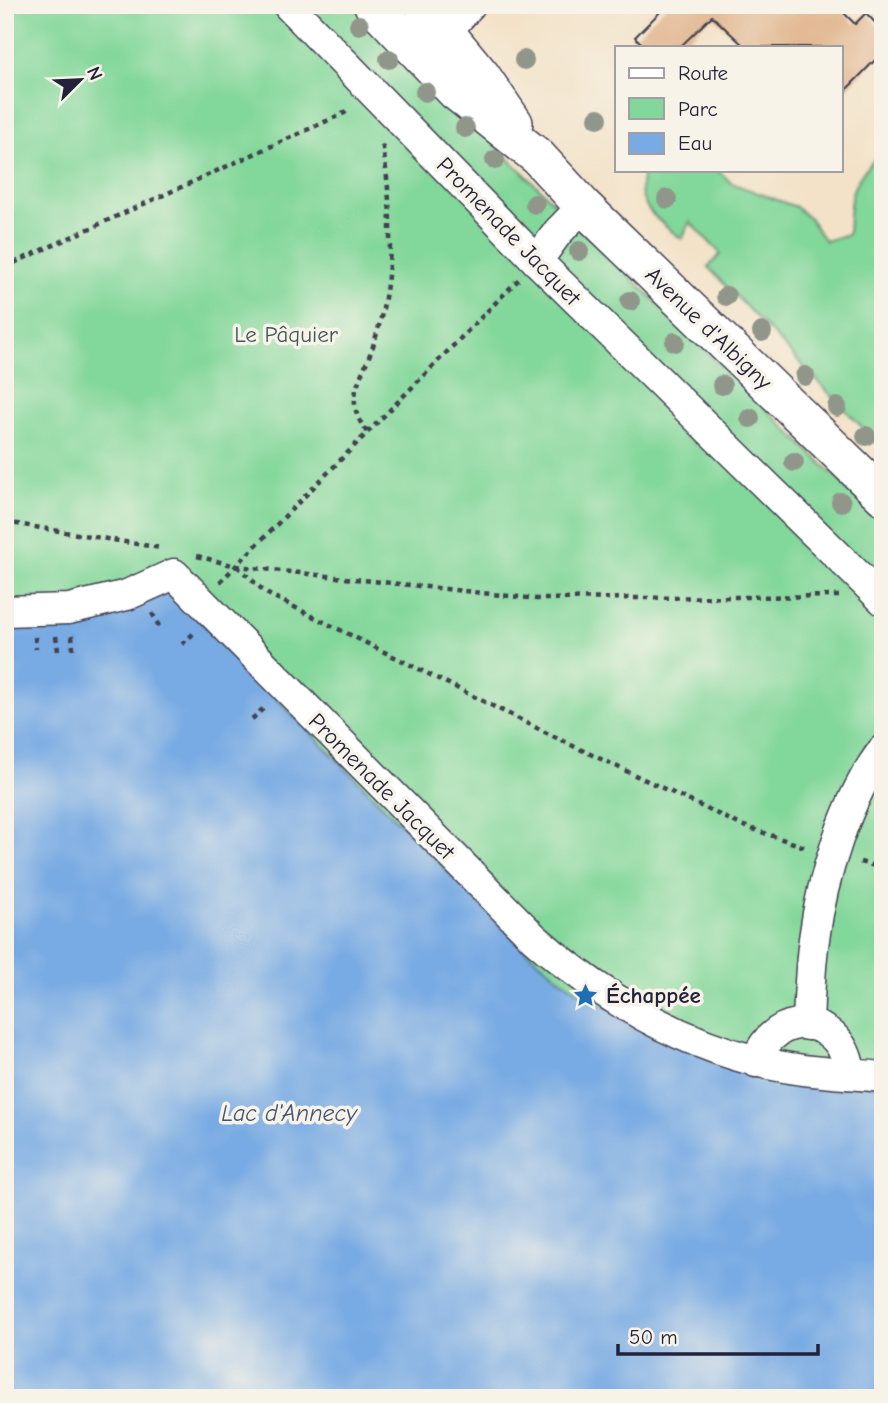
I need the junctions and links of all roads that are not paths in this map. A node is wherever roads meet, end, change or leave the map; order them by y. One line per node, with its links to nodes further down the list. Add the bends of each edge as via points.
1 (288, 5): 7 (street, Promenade Jacquet)
2 (373, 5): 5 (main road, Avenue d'Albigny, via 455,91)
3 (387, 5): 4 (street, via 429,37)
4 (446, 14): 5 (main road, Avenue d'Albigny, via 481,75)
5 (538, 157): 6 (main road, Avenue d'Albigny)
6 (583, 206): 7 (street); 8 (main road, Avenue d'Albigny)
7 (537, 261): 9 (street, Promenade Jacquet)
8 (883, 496)
9 (880, 598)
10 (5, 611): 13 (street, Promenade Jacquet, via 69,609 127,595 174,574 566,967 675,1032)
11 (883, 750): 12 (street, via 858,790 834,856 814,939)
12 (808, 1025): 13 (street, via 797,1024 775,1033); 14 (street, via 820,1027 839,1041)
13 (756, 1062): 14 (street, Promenade Jacquet)
14 (850, 1074): 15 (street, Promenade Jacquet)
15 (883, 1077)

